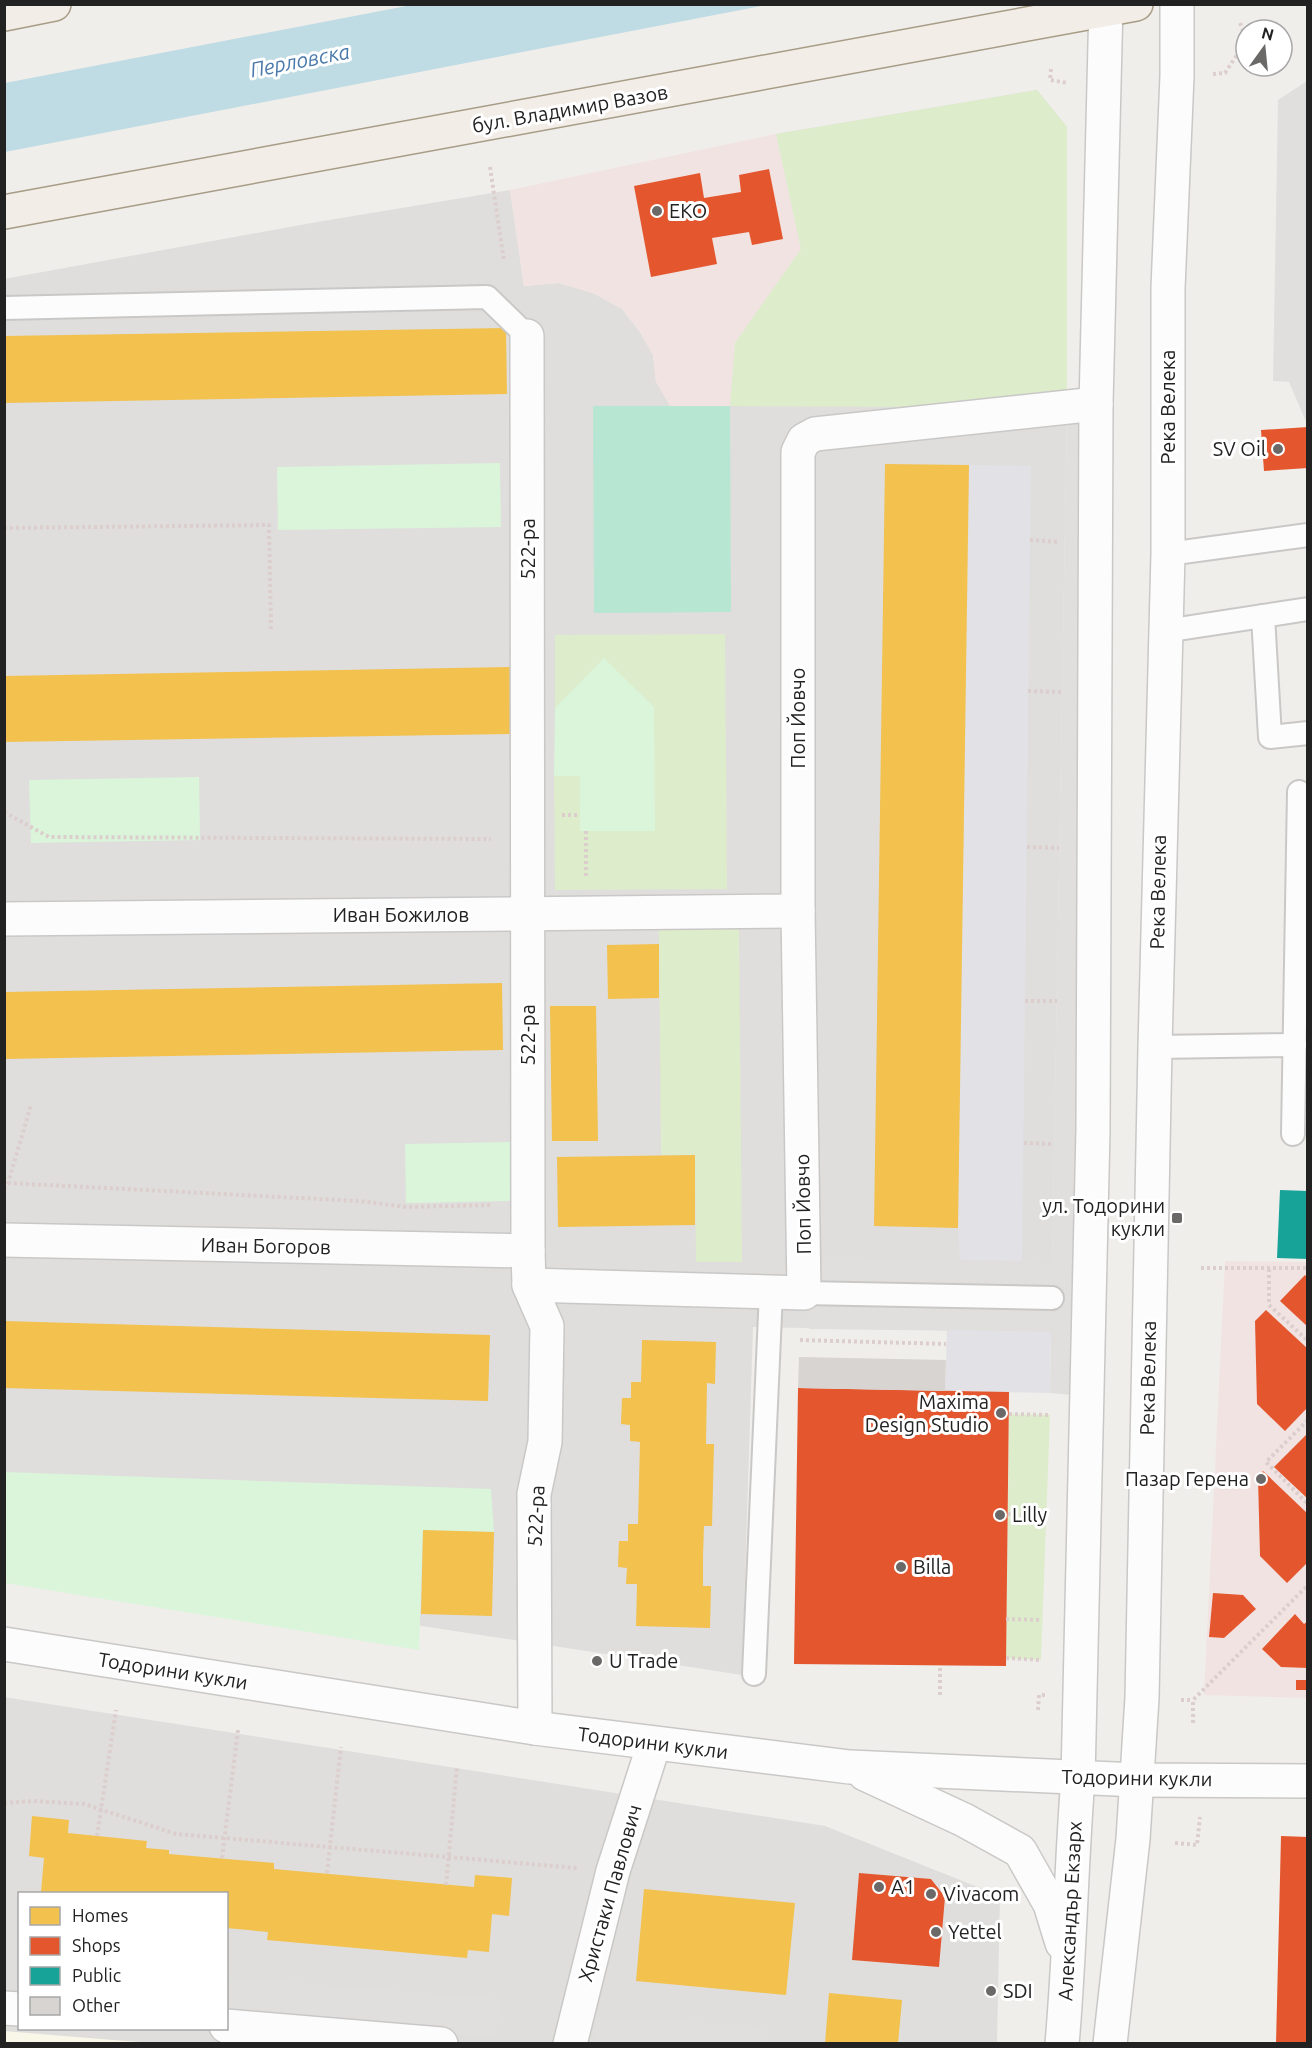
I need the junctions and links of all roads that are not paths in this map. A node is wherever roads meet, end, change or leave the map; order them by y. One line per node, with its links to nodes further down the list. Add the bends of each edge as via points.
1 (54, 4): 4 (main road)
2 (1177, 4): 10 (street, Река Велека, via 1168,288)
3 (1116, 6): 5 (main road, бул. Владимир Вазов); 8 (street)
4 (4, 14)
5 (4, 212)
6 (4, 308): 7 (lane, via 487,297)
7 (527, 336): 17 (street, 522-ра)
8 (1096, 405): 16 (street, Поп Йовчо, via 815,434 804,440 798,452); 33 (street, via 1093,1130)
9 (1308, 535): 10 (lane)
10 (1168, 554): 13 (street, Река Велека)
11 (1308, 609): 12 (lane)
12 (1263, 616): 13 (lane); 14 (lane, via 1270,737)
13 (1165, 631): 20 (street, Река Велека)
14 (1308, 733)
15 (1299, 792): 19 (lane)
16 (798, 911): 17 (street, Иван Божилов); 26 (street, Поп Йовчо)
17 (528, 914): 18 (street, Иван Божилов); 23 (street, 522-ра)
18 (4, 919)
19 (1295, 1045): 20 (lane); 21 (lane)
20 (1155, 1047): 34 (street, Река Велека)
21 (1293, 1134)
22 (4, 1240): 23 (street, Иван Богоров)
23 (528, 1251): 24 (street, 522-ра)
24 (529, 1285): 25 (street); 30 (street, 522-ра, via 547,1326 545,1442 534,1494)
25 (771, 1292): 26 (street); 29 (lane)
26 (804, 1293): 27 (lane)
27 (1052, 1298)
28 (4, 1644): 30 (street, Тодорини кукли)
29 (753, 1674)
30 (535, 1728): 31 (street, Тодорини кукли)
31 (654, 1744): 32 (street, Тодорини кукли); 39 (street, Христаки Павлович, via 613,1871)
32 (850, 1767): 33 (street, Тодорини кукли); 36 (street, via 1020,1851 1050,1904)
33 (1078, 1778): 34 (street, Тодорини кукли); 36 (street, Александър Екзарх)
34 (1137, 1780): 35 (street, Тодорини кукли); 41 (street)
35 (1308, 1781)
36 (1069, 1965): 40 (street, Александър Екзарх)
37 (228, 2026): 38 (street)
38 (441, 2043)
39 (570, 2043)
40 (1062, 2043)
41 (1110, 2043)

